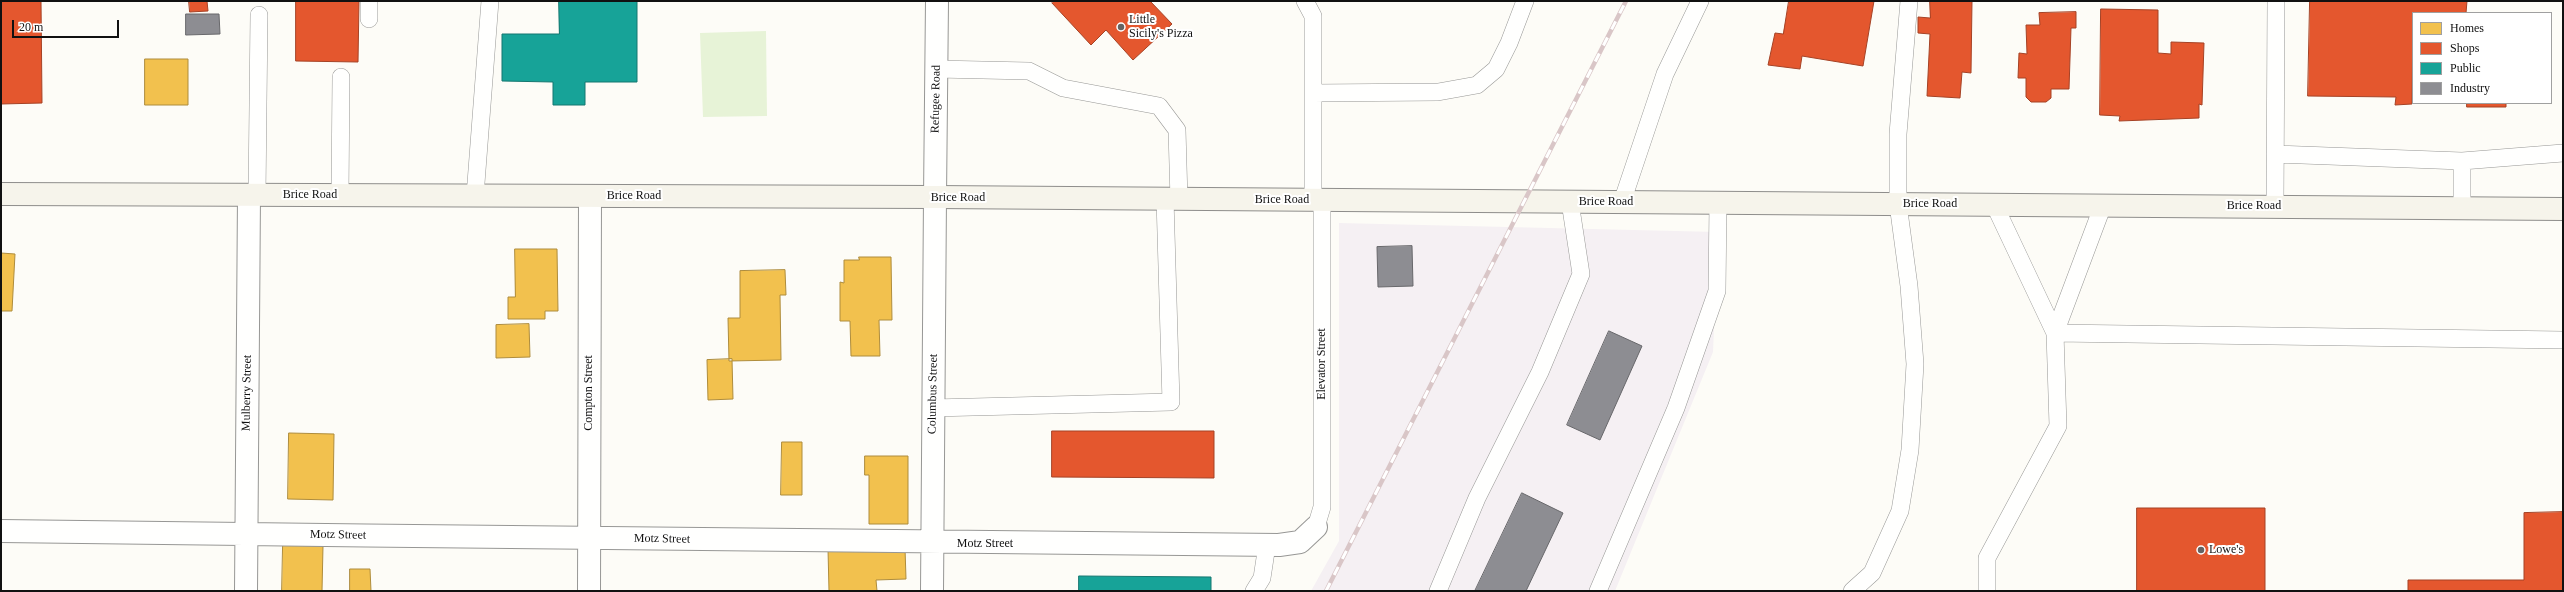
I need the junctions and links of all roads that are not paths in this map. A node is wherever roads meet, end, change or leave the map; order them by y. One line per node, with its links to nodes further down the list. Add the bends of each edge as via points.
1 (369, 1): 10 (lane)
2 (490, 1): 20 (lane)
3 (937, 1): 11 (street, Refugee Road)
4 (1305, 1): 13 (lane, Elevator Street, via 1313,16)
5 (1526, 1): 13 (lane, via 1510,43 1496,69 1477,85 1438,92)
6 (1700, 1): 26 (lane, via 1665,74)
7 (1909, 1): 28 (lane, via 1898,134)
8 (2276, 1): 15 (lane)
9 (259, 15): 18 (lane)
10 (369, 19)
11 (936, 69): 22 (street, Refugee Road); 23 (lane, via 1029,71 1062,88 1159,106 1177,130)
12 (341, 78): 19 (lane)
13 (1313, 93): 24 (lane, Elevator Street)
14 (2563, 153): 16 (lane)
15 (2274, 154): 16 (lane); 31 (lane)
16 (2462, 161): 32 (lane)
17 (1, 194): 18 (main road, Brice Road)
18 (253, 195): 19 (main road, Brice Road); 39 (street, Mulberry Street)
19 (340, 195): 20 (main road, Brice Road)
20 (475, 196): 21 (main road, Brice Road)
21 (590, 196): 22 (main road, Brice Road); 40 (street, Compton Street)
22 (935, 198): 23 (main road, Brice Road); 36 (street, Columbus Street)
23 (1172, 200): 24 (main road, Brice Road); 36 (lane, via 1171,402)
24 (1318, 201): 25 (main road, Brice Road); 37 (lane, Elevator Street, via 1322,507)
25 (1570, 202): 26 (main road, Brice Road); 47 (lane, via 1581,274 1540,372 1477,498)
26 (1622, 202): 27 (main road, Brice Road)
27 (1718, 203): 28 (main road, Brice Road); 48 (lane, via 1717,291 1676,408)
28 (1898, 204): 29 (main road, Brice Road); 49 (lane, via 1909,286 1915,364 1910,450 1900,511 1872,573)
29 (1994, 204): 30 (main road, Brice Road); 34 (lane)
30 (2103, 205): 31 (main road, Brice Road); 34 (lane)
31 (2275, 206): 32 (main road, Brice Road)
32 (2462, 208): 33 (main road, Brice Road)
33 (2563, 209)
34 (2055, 333): 35 (lane); 50 (lane, via 2058,426 1987,558)
35 (2563, 340)
36 (932, 408): 41 (street, Columbus Street)
37 (1316, 527): 42 (street, Motz Street, via 1300,542)
38 (1, 531): 39 (street, Motz Street)
39 (246, 534): 40 (street, Motz Street); 43 (street, Mulberry Street)
40 (589, 537): 41 (street, Motz Street); 44 (street, Compton Street)
41 (931, 544): 42 (street, Motz Street); 45 (street, Columbus Street)
42 (1267, 545): 46 (lane, via 1262,578)
43 (246, 591)
44 (589, 591)
45 (932, 591)
46 (1254, 591)
47 (1438, 591)
48 (1598, 591)
49 (1852, 591)
50 (1987, 591)

